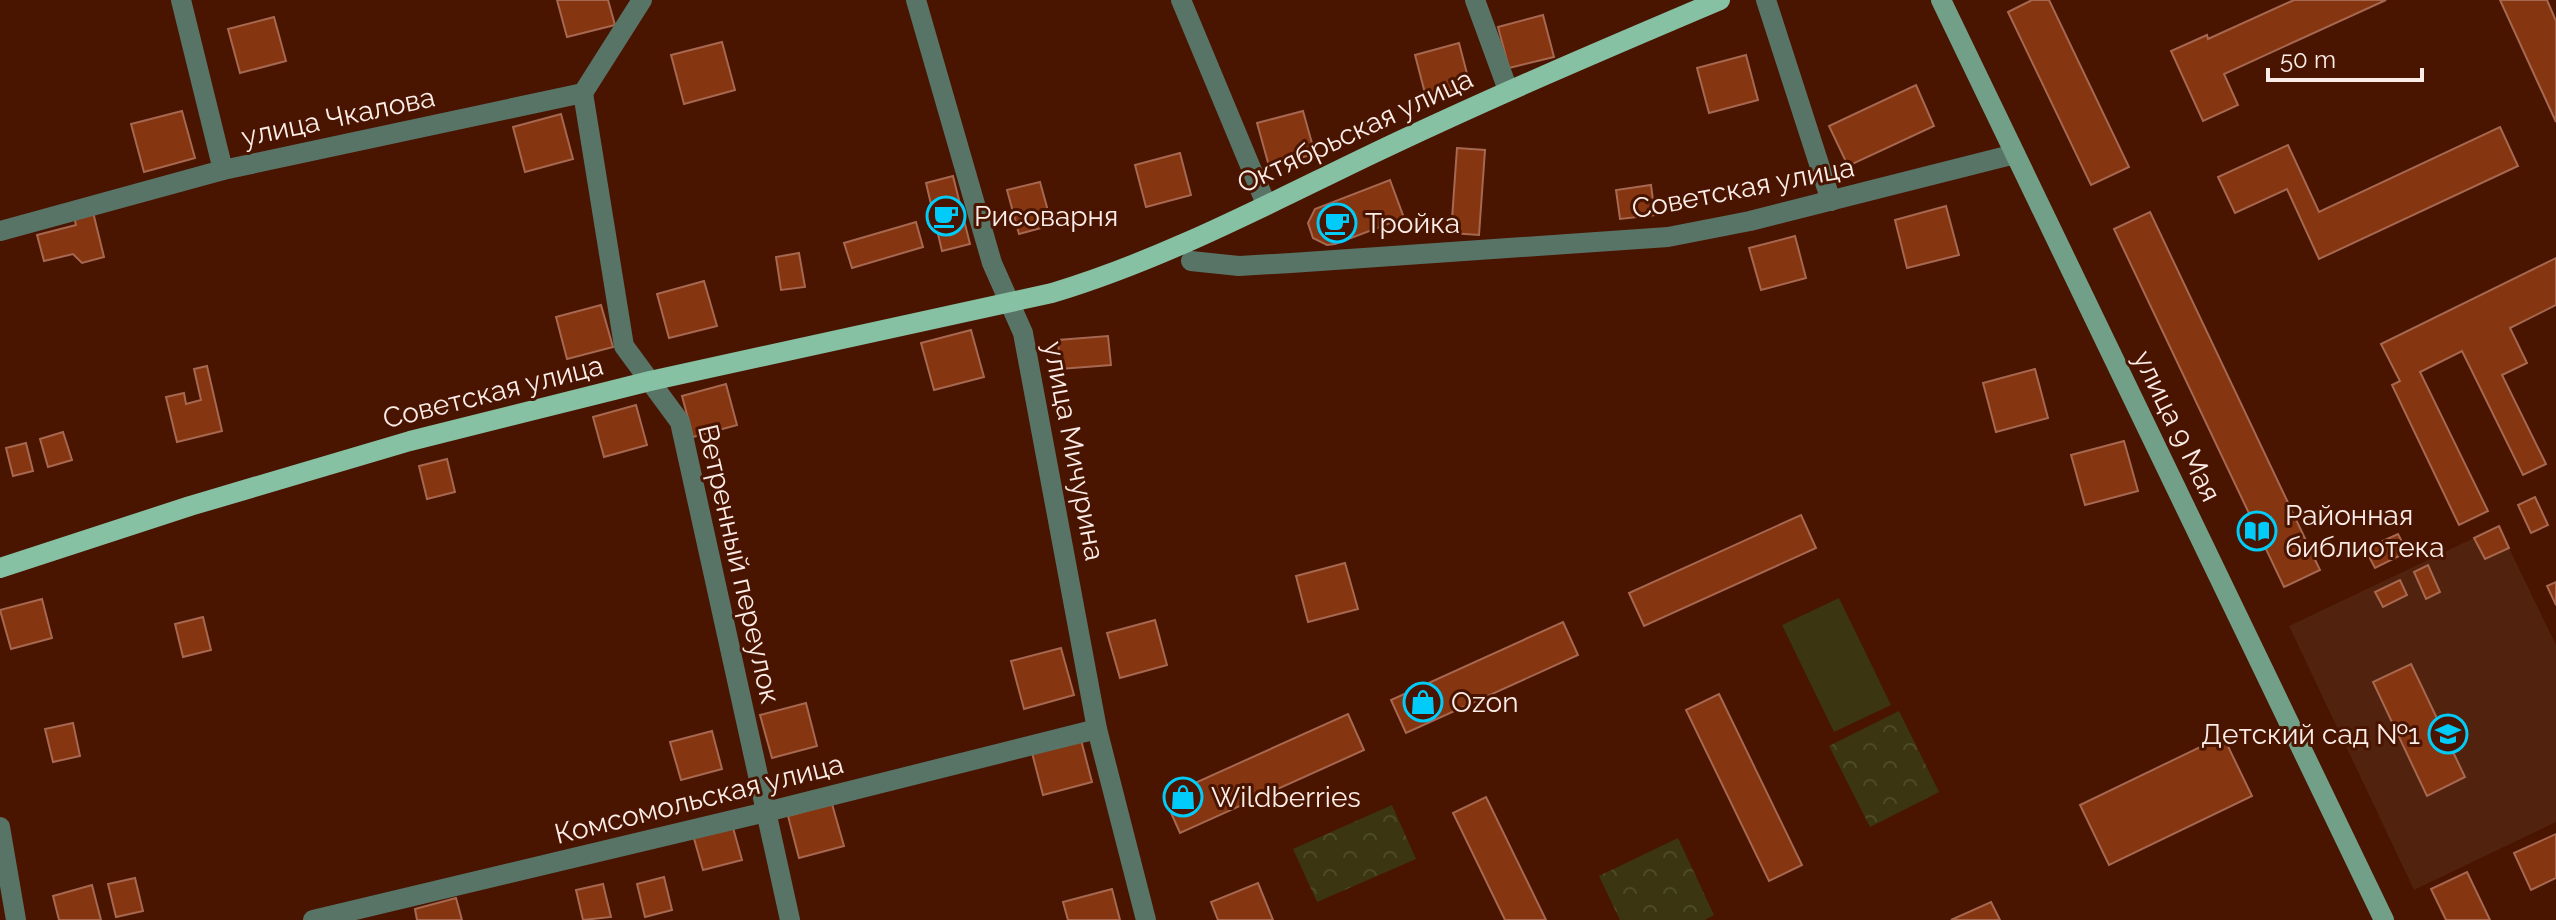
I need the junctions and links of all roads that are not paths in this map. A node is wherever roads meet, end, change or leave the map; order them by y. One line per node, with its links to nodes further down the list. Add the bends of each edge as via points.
1 (181, 0): 12 (street)
2 (642, 0): 10 (street)
3 (916, 0): 17 (street, улица Мичурина, via 992,263)
4 (1181, 0): 14 (street)
5 (1475, 0): 9 (street)
6 (1720, 0): 9 (main road, Октябрьская улица)
7 (1766, 0): 13 (street)
8 (1941, 0): 11 (main road, улица 9 Мая)
9 (1508, 90): 14 (main road, Октябрьская улица)
10 (583, 93): 12 (street, улица Чкалова); 18 (street, Ветренный переулок, via 624,346)
11 (2015, 154): 13 (street, Советская улица); 27 (main road, улица 9 Мая)
12 (223, 170): 15 (street, улица Чкалова)
13 (1831, 201): 16 (street, Советская улица, via 1668,237 1252,265)
14 (1266, 204): 17 (main road, Октябрьская улица, via 1103,277)
15 (0, 231)
16 (1191, 261)
17 (1009, 301): 18 (main road, Советская улица); 20 (street, улица Мичурина, via 1023,333)
18 (650, 381): 19 (main road, Советская улица, via 410,441); 21 (street, Ветренный переулок, via 680,422)
19 (0, 568)
20 (1097, 729): 21 (street, Комсомольская улица); 26 (street, улица Мичурина)
21 (766, 812): 24 (street, Комсомольская улица); 25 (street, Ветренный переулок)
22 (0, 827): 23 (street)
23 (16, 920)
24 (313, 920)
25 (790, 920)
26 (1146, 920)
27 (2384, 920)

